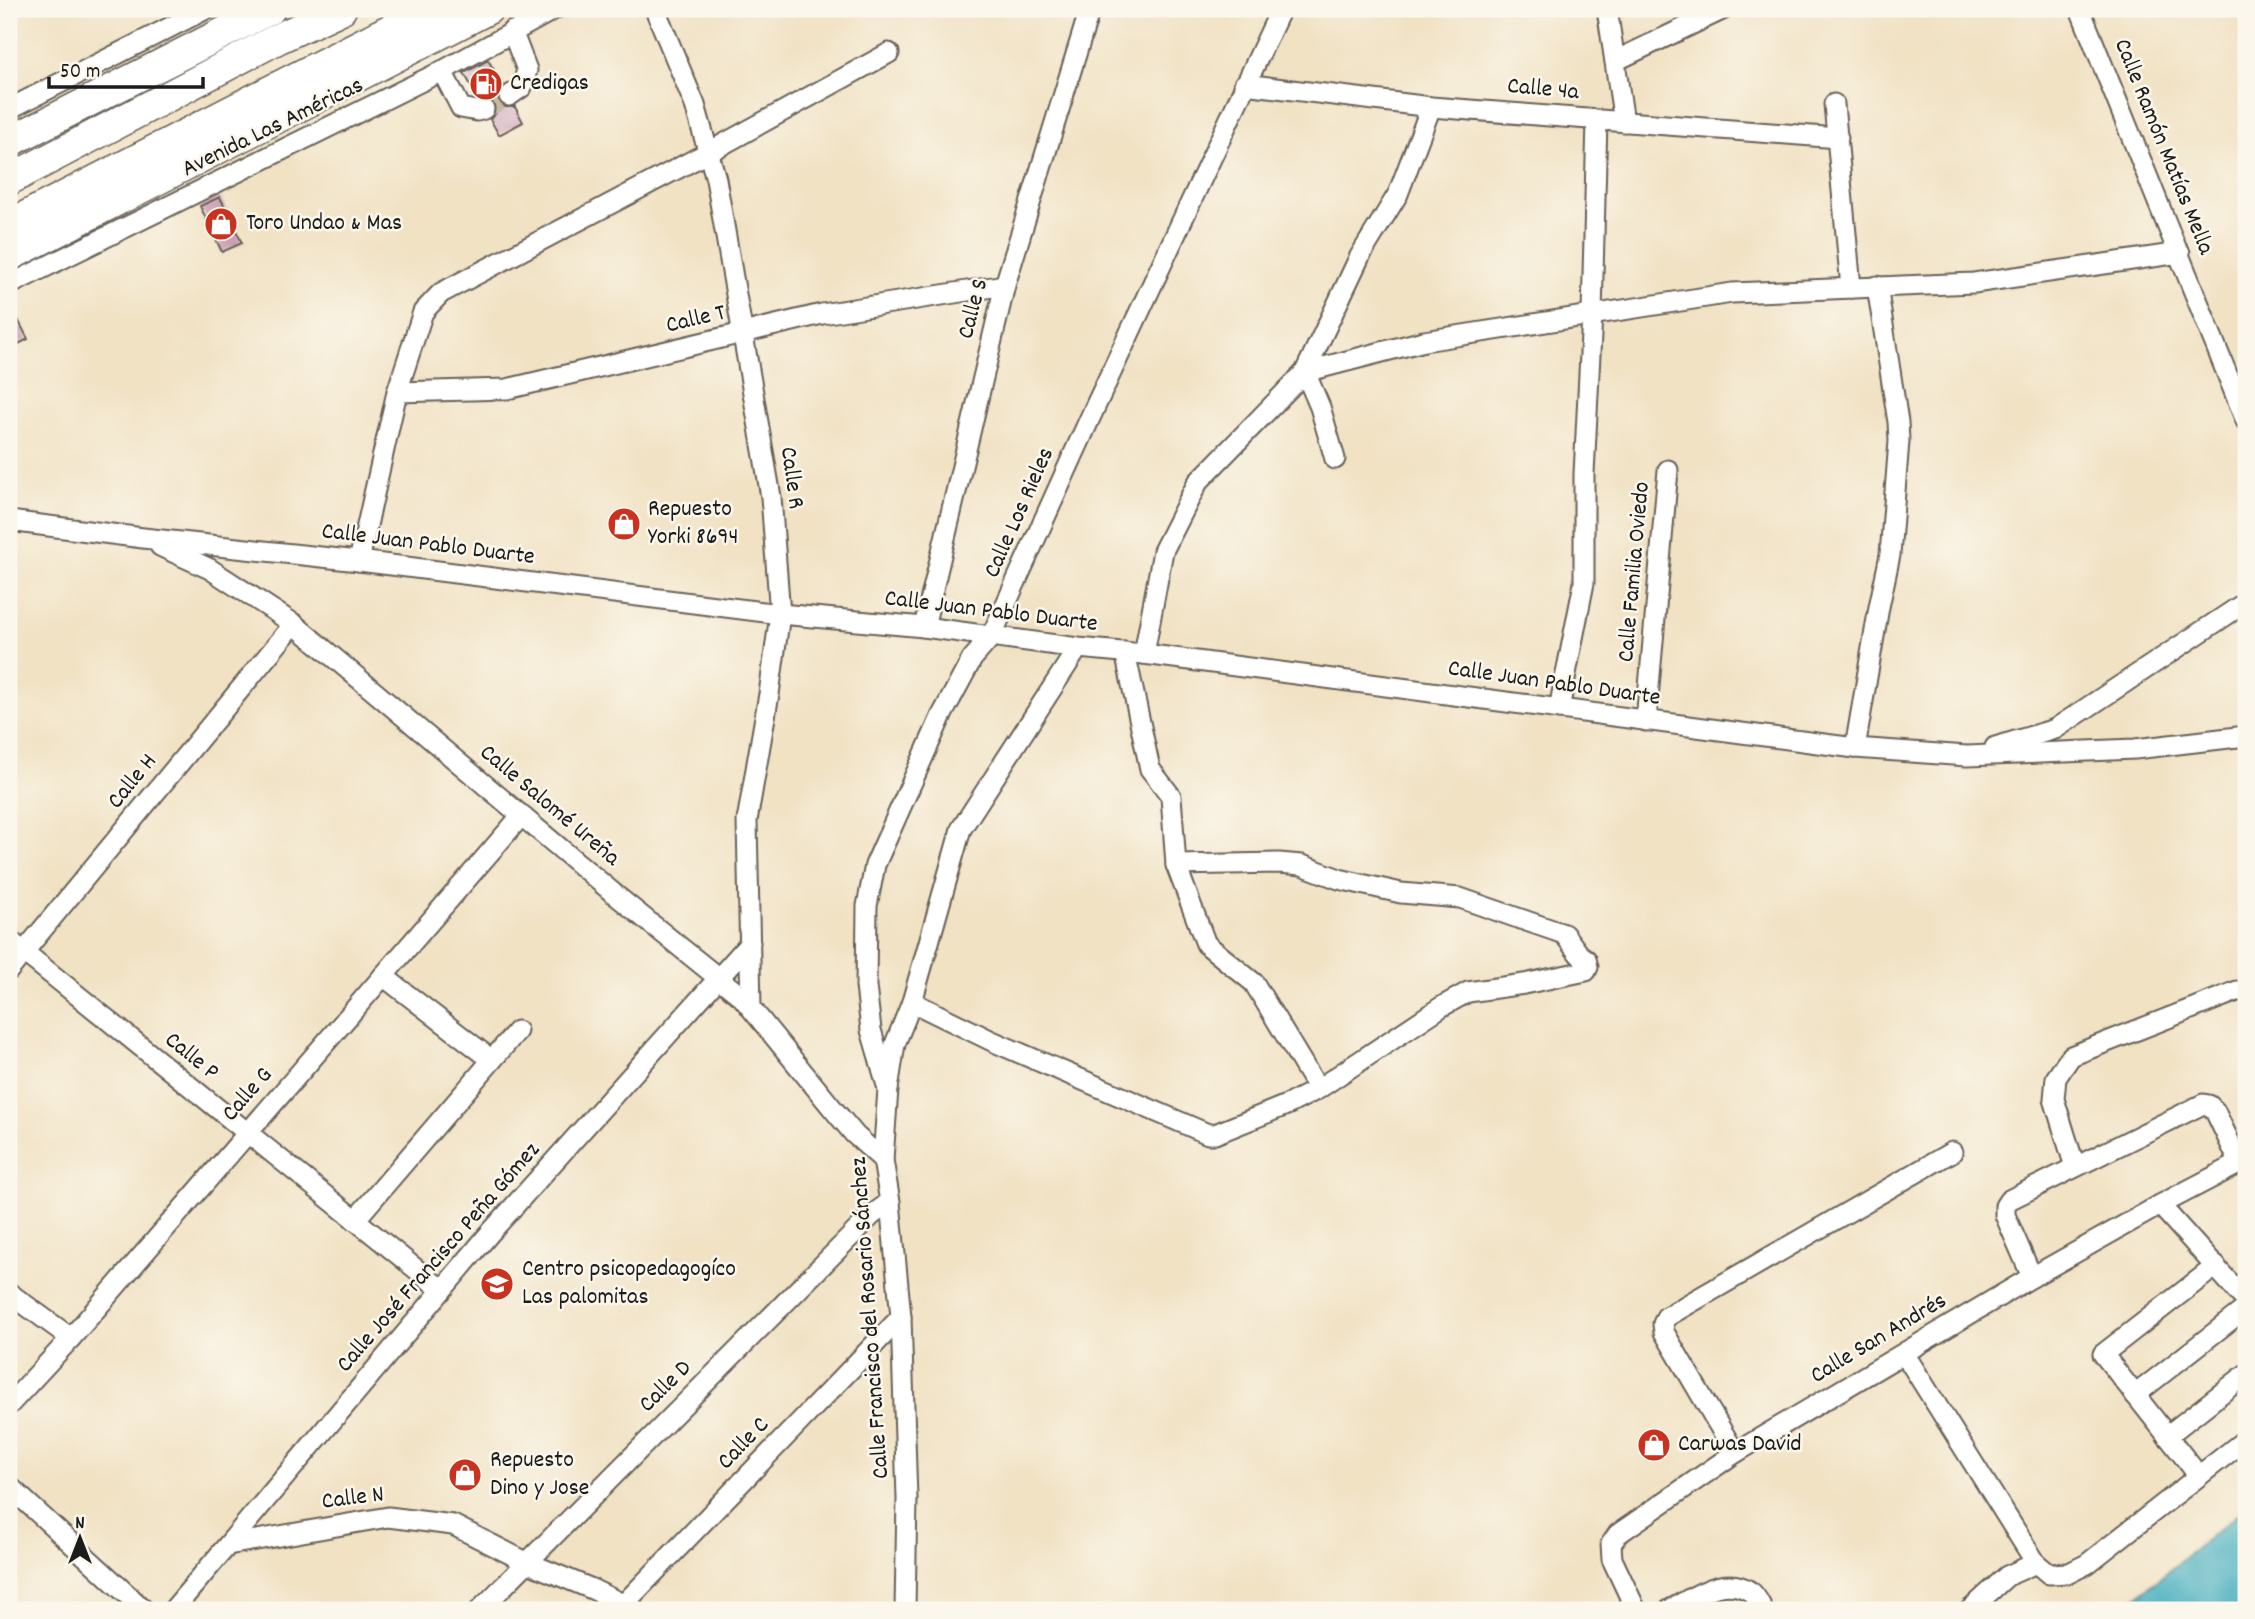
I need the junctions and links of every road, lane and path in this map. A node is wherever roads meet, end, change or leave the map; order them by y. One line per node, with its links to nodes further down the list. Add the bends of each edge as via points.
1 (206, 9): 21 (street)
2 (270, 9): 26 (highway)
3 (341, 9): 28 (highway)
4 (430, 9): 29 (highway)
5 (488, 9): 31 (highway)
6 (555, 9): 13 (street, Avenida Las Américas)
7 (655, 9): 27 (street, Calle R, via 695,105)
8 (1090, 9): 33 (street, Calle S)
9 (1281, 9): 17 (street, Calle Los Rieles)
10 (1606, 9): 15 (street)
11 (1724, 9): 15 (street)
12 (2080, 9): 30 (street, Calle Ramón Matías Mella)
13 (512, 31): 16 (street, Avenida Las Américas); 18 (street, via 527,70 522,87)
14 (889, 53): 27 (street)
15 (1615, 61): 24 (street)
16 (442, 71): 22 (street, via 461,108); 32 (street, Avenida Las Américas)
17 (1244, 85): 20 (street, Calle 4a); 50 (street, Calle Los Rieles)
18 (509, 96)
19 (1834, 104): 25 (street)
20 (1431, 107): 23 (street, Calle 4a); 38 (street, via 1398,194 1360,256)
21 (9, 109)
22 (484, 109)
23 (1597, 120): 24 (street, Calle 4a); 36 (street)
24 (1624, 122): 25 (street, Calle 4a)
25 (1838, 138): 35 (street)
26 (9, 142)
27 (709, 152): 37 (street, Calle R); 39 (street, via 441,293 423,312)
28 (9, 180)
29 (9, 225)
30 (2180, 253): 34 (street, via 1975,283); 40 (street, Calle Ramón Matías Mella)
31 (9, 256)
32 (9, 285)
33 (1006, 285): 37 (street, Calle T, via 822,314); 49 (street, Calle S)
34 (1877, 286): 35 (street); 56 (street, via 1899,441 1890,555)
35 (1851, 288): 36 (street, via 1732,293)
36 (1591, 314): 38 (street, via 1424,341); 53 (street, via 1584,583)
37 (742, 334): 39 (street, Calle T, via 507,389); 47 (street, Calle R, via 771,497)
38 (1305, 372): 41 (street); 52 (street, via 1198,482 1163,551)
39 (397, 392): 45 (street)
40 (2246, 421)
41 (1335, 459)
42 (1668, 470): 54 (street, Calle Familia Oviedo)
43 (9, 521): 44 (street, Calle Juan Pablo Duarte)
44 (143, 538): 45 (street, Calle Juan Pablo Duarte); 48 (street, Calle Salomé Ureña, via 210,569)
45 (359, 561): 47 (street, Calle Juan Pablo Duarte)
46 (2246, 602): 57 (street, Calle Juan Pablo Duarte, via 2055,729)
47 (780, 614): 49 (street, Calle Juan Pablo Duarte); 60 (street, Calle R, via 747,821)
48 (294, 624): 58 (street, Calle Salomé Ureña); 61 (street, Calle H)
49 (924, 627): 50 (street, Calle Juan Pablo Duarte)
50 (992, 637): 51 (street, Calle Juan Pablo Duarte); 71 (street, Calle Los Rieles, via 972,659 941,717 875,866 867,906 866,986 871,1030)
51 (1078, 648): 52 (street, Calle Juan Pablo Duarte); 66 (street, Calle Francisco del Rosario Sánchez, via 961,829)
52 (1135, 653): 53 (street, Calle Juan Pablo Duarte); 59 (street, via 1150,769 1171,796)
53 (1559, 709): 54 (street, Calle Juan Pablo Duarte)
54 (1646, 721): 56 (street, Calle Juan Pablo Duarte)
55 (2246, 736): 57 (street, Calle Juan Pablo Duarte, via 2134,749)
56 (1855, 748): 57 (street, Calle Juan Pablo Duarte)
57 (1967, 755)
58 (522, 815): 63 (street, Calle G); 64 (street, Calle Salomé Ureña)
59 (1176, 866): 70 (street, via 1206,944 1254,983); 70 (street, via 1279,863 1401,893 1461,898 1564,934 1586,959 1586,971 1468,992)
60 (750, 943): 64 (street, Calle José Francisco Peña Gómez); 67 (street, Calle R)
61 (16, 946): 62 (street, Calle H); 72 (street, Calle P)
62 (9, 970)
63 (383, 976): 69 (street); 72 (street, Calle G)
64 (718, 978): 67 (street, Calle Salomé Ureña); 82 (street, Calle José Francisco Peña Gómez)
65 (2246, 991): 76 (street, via 2071,1056 2056,1078 2054,1099)
66 (912, 1002): 70 (street, via 1208,1134 1246,1122); 71 (street, Calle Francisco del Rosario Sánchez, via 895,1044)
67 (751, 1008): 74 (street, Calle Salomé Ureña, via 855,1135)
68 (517, 1031): 69 (street)
69 (492, 1060): 79 (street)
70 (1318, 1088)
71 (888, 1089): 74 (street, Calle Francisco del Rosario Sánchez)
72 (247, 1134): 79 (street, Calle P); 87 (street, Calle G)
73 (1952, 1152): 94 (street, via 1666,1317 1664,1332)
74 (883, 1160): 77 (street, Calle Francisco del Rosario Sánchez)
75 (2243, 1162): 76 (street, via 2215,1111 2203,1104); 78 (street, Calle San Andrés)
76 (2075, 1167): 81 (street, via 2005,1206)
77 (890, 1202): 86 (street, Calle Francisco del Rosario Sánchez); 98 (street, Calle D)
78 (2160, 1205): 80 (street); 81 (street, Calle San Andrés)
79 (355, 1220): 82 (street, Calle P)
80 (2216, 1266): 84 (street); 90 (street, via 2103,1354)
81 (2032, 1277): 88 (street, Calle San Andrés)
82 (442, 1290): 97 (street, Calle José Francisco Peña Gómez)
83 (9, 1293): 87 (street)
84 (2246, 1301)
85 (2246, 1308): 90 (street)
86 (901, 1317): 100 (street, Calle C); 104 (street, Calle Francisco del Rosario Sánchez, via 907,1498)
87 (71, 1338): 91 (street, Calle G)
88 (1904, 1353): 94 (street, Calle San Andrés); 99 (street)
89 (2246, 1374): 92 (street)
90 (2135, 1395): 92 (street)
91 (9, 1405)
92 (2167, 1436): 95 (street)
93 (2246, 1439): 95 (street)
94 (1735, 1453): 105 (street, Calle San Andrés, via 1618,1534 1611,1544 1612,1559)
95 (2199, 1476): 99 (street, via 2087,1564 2069,1573 2049,1574)
96 (9, 1486): 101 (street)
97 (228, 1545): 98 (street, Calle N, via 387,1517 453,1525); 102 (street, Calle José Francisco Peña Gómez)
98 (526, 1562): 100 (street, Calle N); 103 (street, Calle D)
99 (2036, 1563): 108 (street, via 2007,1576)
100 (629, 1607)
101 (144, 1610)
102 (173, 1610)
103 (480, 1610)
104 (905, 1610)
105 (1636, 1610)
106 (1669, 1610): 107 (street, via 1720,1584 1752,1592)
107 (1763, 1610)
108 (1970, 1610)

